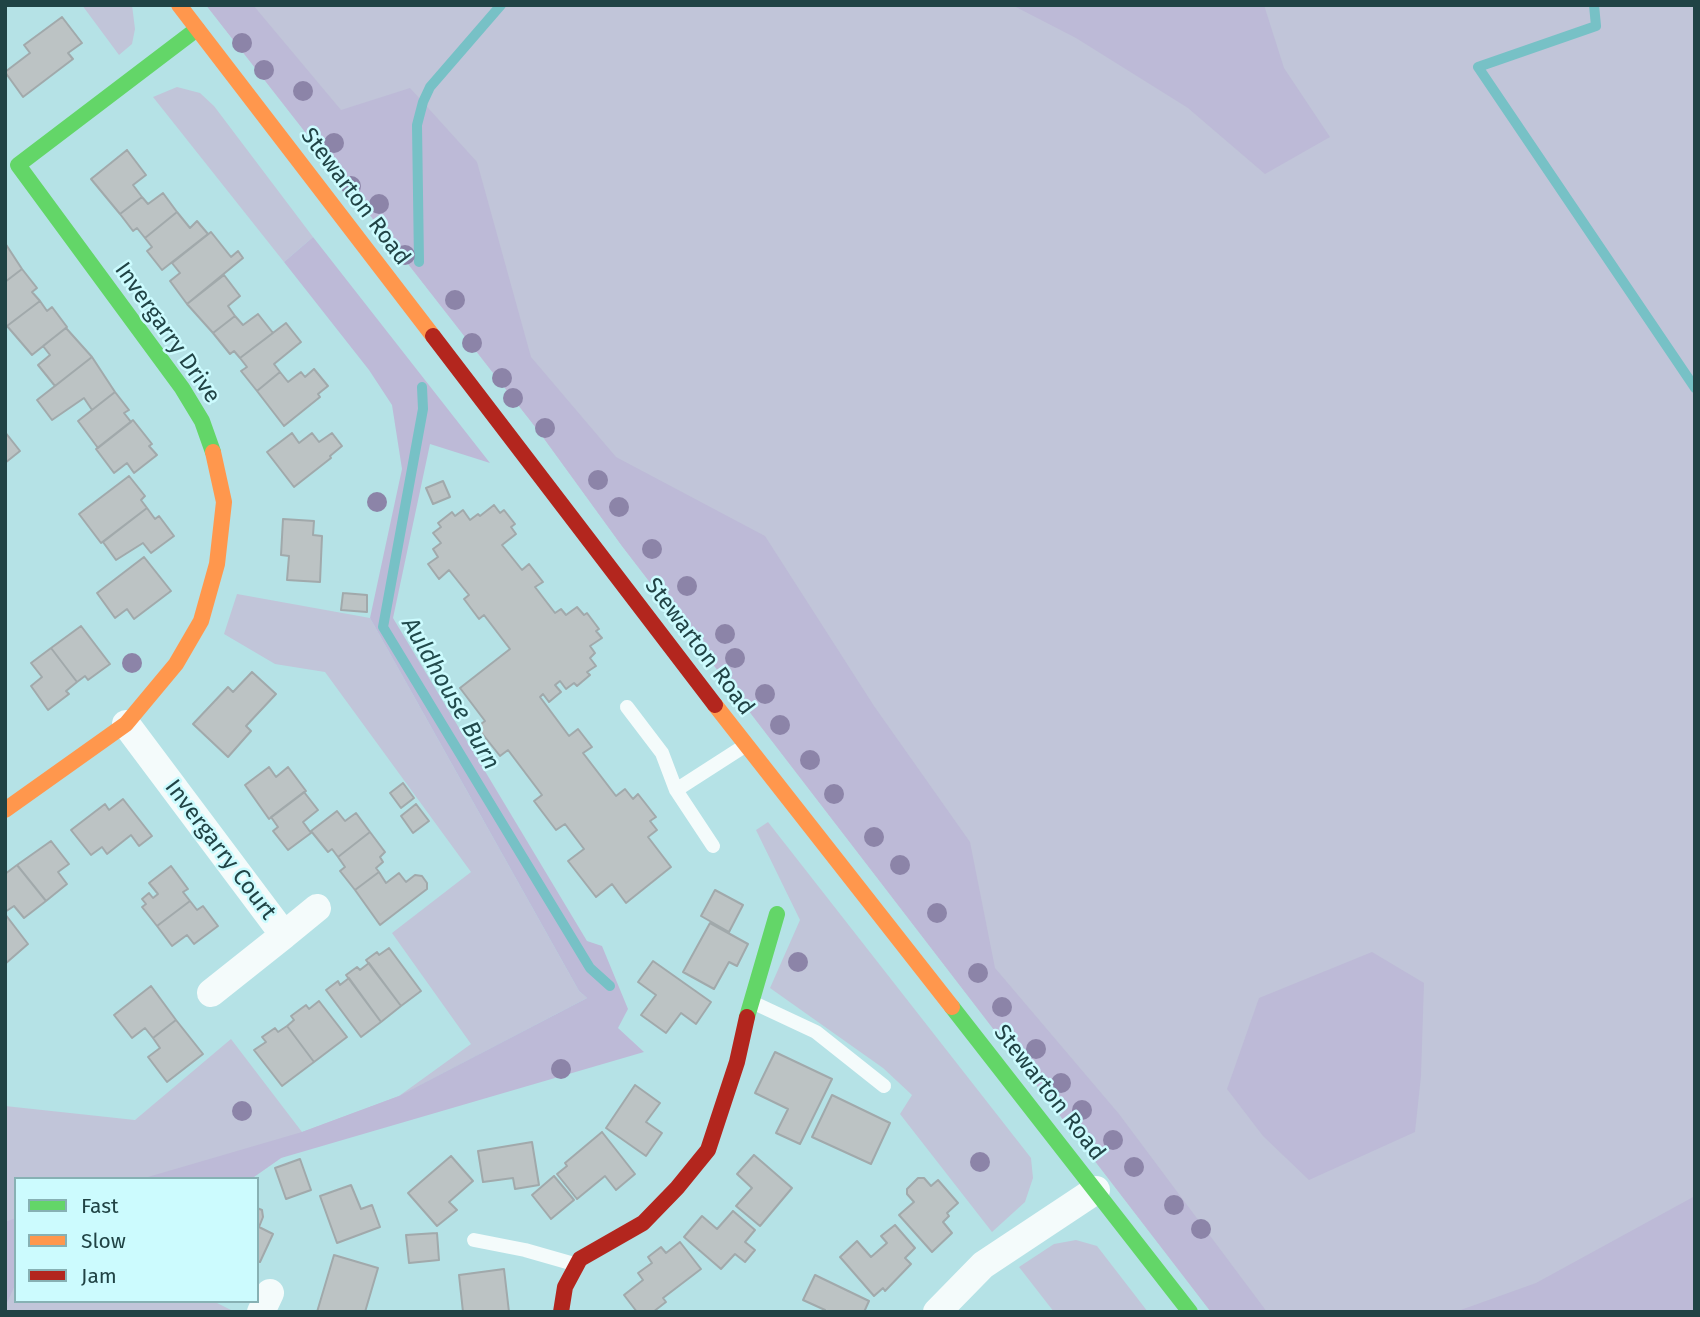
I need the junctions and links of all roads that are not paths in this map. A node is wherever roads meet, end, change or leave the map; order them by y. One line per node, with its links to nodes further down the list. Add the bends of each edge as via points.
1 (179, 5): 2 (main road, Stewarton Road)
2 (197, 29): 3 (main road, Invergarry Drive); 6 (main road, Stewarton Road)
3 (11, 157): 5 (main road, Invergarry Drive, via 182,388 202,421 217,461 224,502 217,564 201,621 176,664)
4 (627, 707): 7 (lane, via 662,753)
5 (126, 724): 8 (main road, Invergarry Drive); 12 (street, Invergarry Court)
6 (746, 745): 7 (lane); 16 (main road, Stewarton Road)
7 (676, 790): 9 (lane)
8 (5, 810)
9 (713, 846)
10 (317, 908): 12 (street)
11 (776, 914): 14 (main road)
12 (284, 935): 13 (street, Invergarry Court)
13 (211, 993)
14 (751, 1002): 15 (lane, via 816,1031); 18 (main road, via 708,1150 643,1223)
15 (884, 1086)
16 (1096, 1190): 20 (street, via 983,1265); 21 (main road, Stewarton Road)
17 (474, 1240): 18 (lane)
18 (577, 1265): 19 (main road, via 565,1287)
19 (561, 1312)
20 (937, 1312)
21 (1190, 1312)

